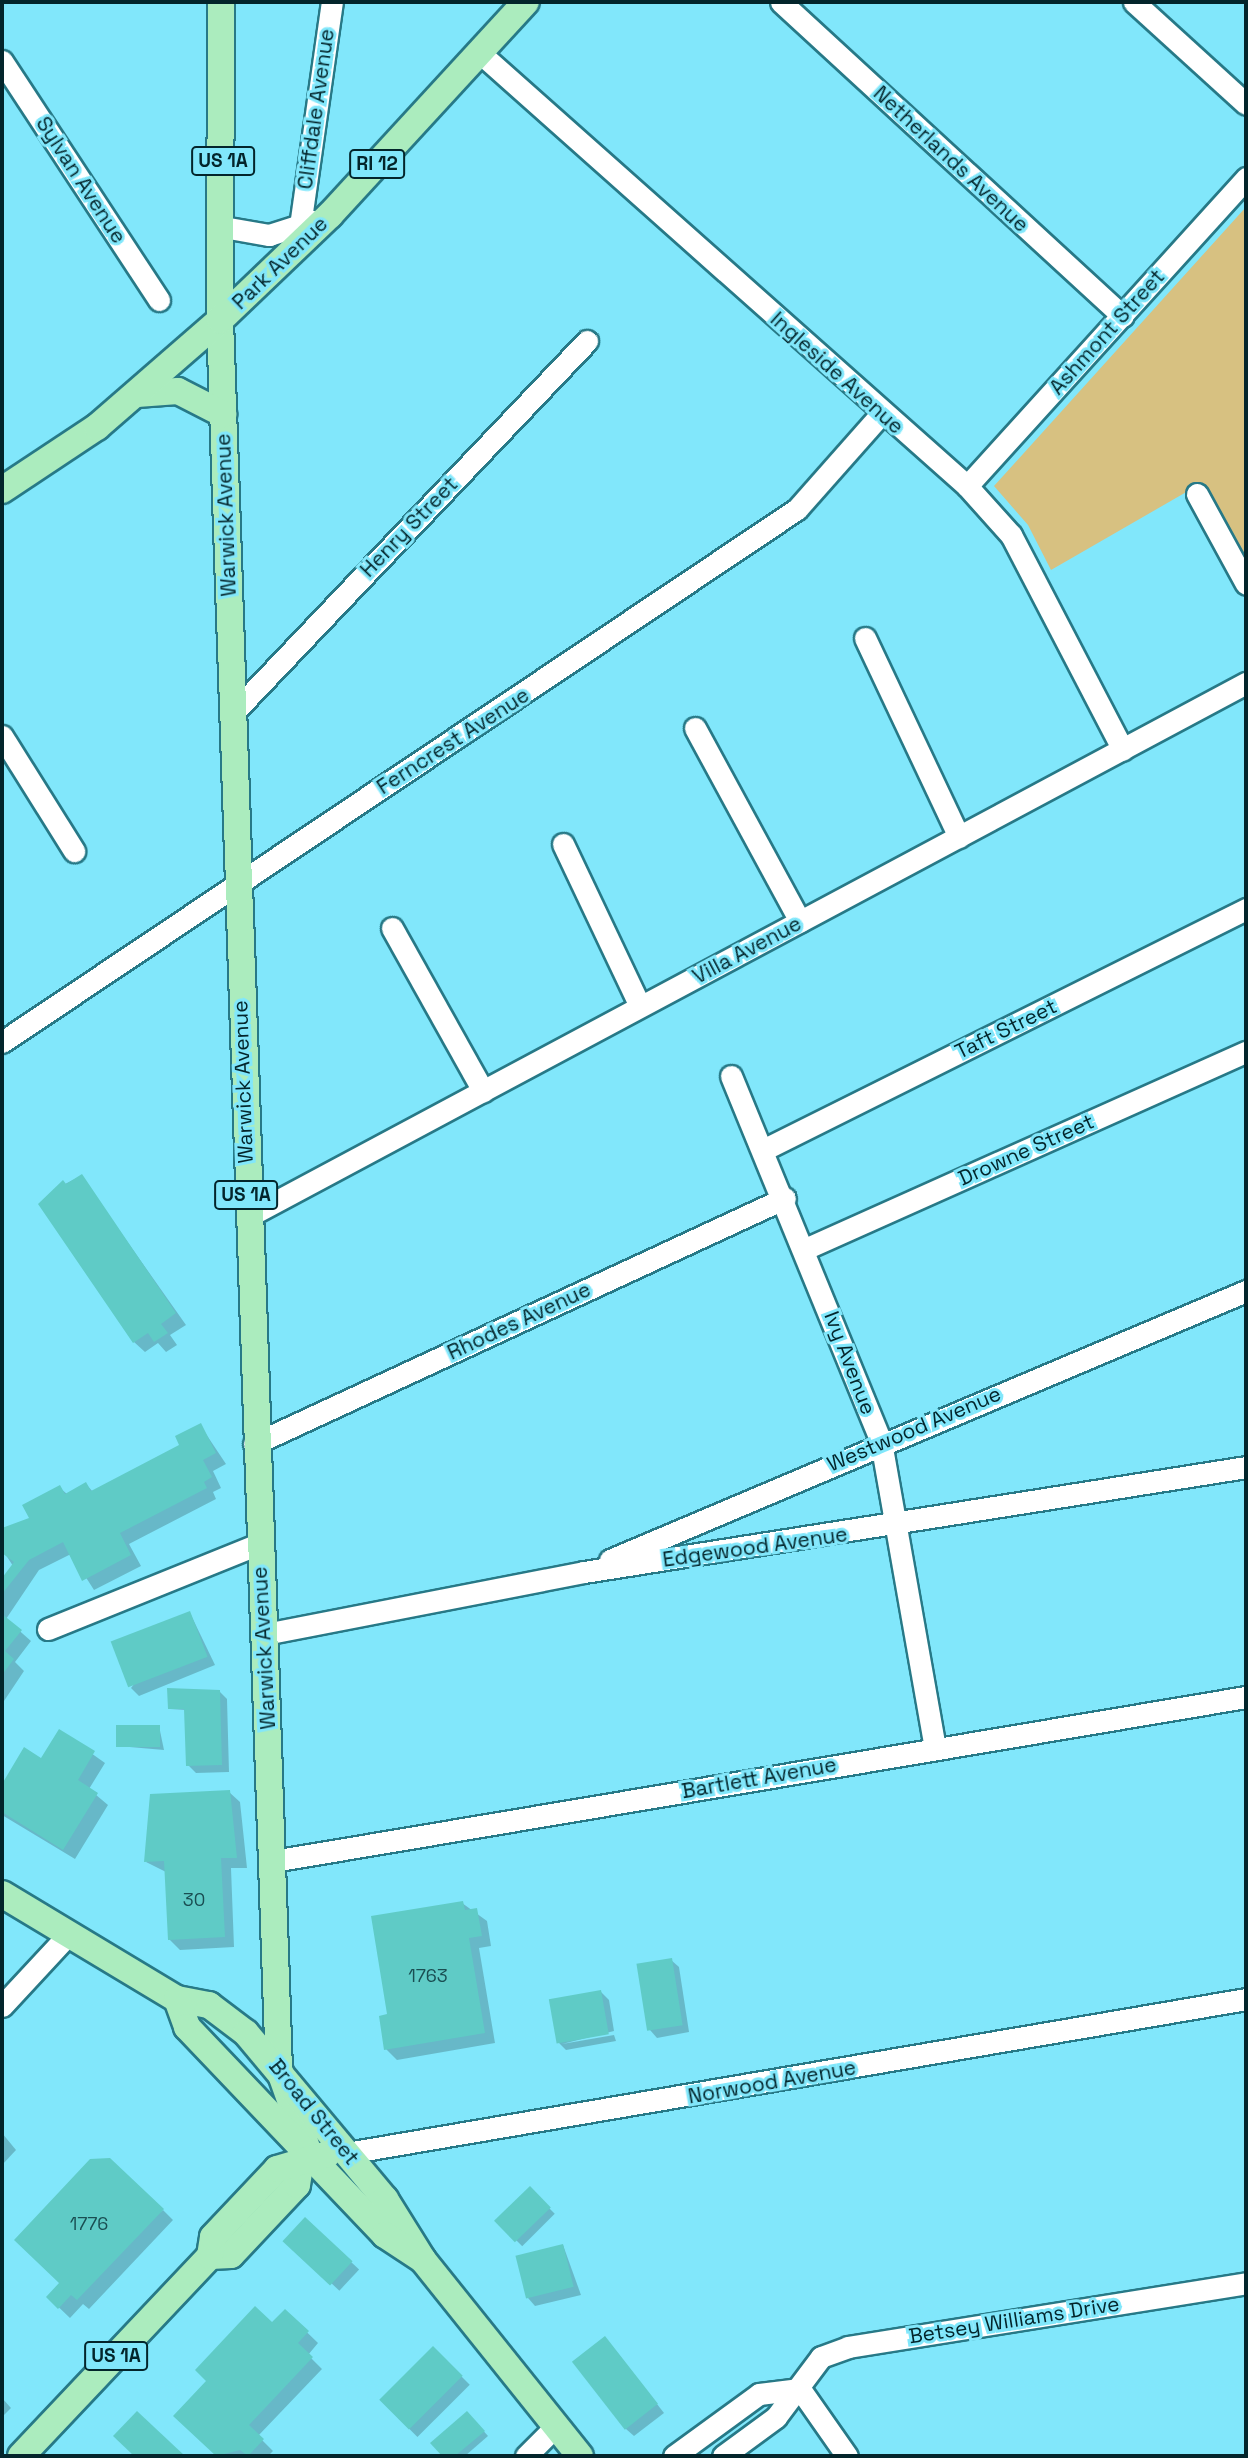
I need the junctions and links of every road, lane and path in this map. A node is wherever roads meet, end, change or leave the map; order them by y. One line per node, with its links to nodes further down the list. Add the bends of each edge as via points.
1 (221, 2): 12 (main road, Warwick Avenue / US 1A)
2 (332, 2): 11 (street, Cliffdale Avenue)
3 (526, 2): 6 (main road, Park Avenue / RI 12)
4 (781, 2): 14 (street, Netherlands Avenue)
5 (1134, 2): 8 (street)
6 (480, 53): 10 (main road, Park Avenue / RI 12); 19 (street, Ingleside Avenue)
7 (2, 61): 13 (street, Sylvan Avenue)
8 (1246, 104)
9 (1246, 178): 14 (street, Ashmont Street)
10 (330, 215): 11 (street, Cliffdale Avenue); 15 (main road, Park Avenue / RI 12)
11 (300, 226): 12 (street, via 269,234)
12 (223, 228): 15 (main road, Warwick Avenue / US 1A)
13 (159, 300)
14 (1122, 316): 21 (street, Ashmont Street)
15 (220, 320): 17 (main road, Park Avenue / RI 12); 18 (main road, Warwick Avenue / US 1A)
16 (587, 341): 26 (street, Henry Street)
17 (136, 394): 18 (main road, via 178,391); 20 (main road, Park Avenue / RI 12)
18 (223, 414): 26 (main road, Warwick Avenue / US 1A)
19 (881, 414): 21 (street, Ingleside Avenue); 33 (street, Ferncrest Avenue, via 797,509)
20 (5, 481)
21 (967, 486): 29 (street, Ingleside Avenue, via 1011,535)
22 (1197, 494): 23 (street)
23 (1246, 584)
24 (864, 638): 30 (street)
25 (1246, 683): 29 (street, Villa Avenue)
26 (232, 714): 33 (main road, Warwick Avenue / US 1A)
27 (695, 728): 35 (street)
28 (2, 736): 32 (street)
29 (1123, 750): 30 (street, Villa Avenue)
30 (959, 837): 35 (street, Villa Avenue)
31 (563, 844): 37 (street)
32 (74, 851)
33 (236, 883): 38 (street, Ferncrest Avenue); 44 (main road, Warwick Avenue / US 1A)
34 (1246, 909): 42 (street, Taft Street)
35 (800, 921): 37 (street, Villa Avenue)
36 (392, 928): 41 (street)
37 (640, 1006): 41 (street, Villa Avenue)
38 (2, 1042)
39 (1246, 1052): 45 (street, Drowne Street)
40 (731, 1076): 42 (street, Ivy Avenue)
41 (483, 1091): 44 (street, Villa Avenue)
42 (765, 1149): 43 (street, Ivy Avenue)
43 (785, 1198): 45 (street, Ivy Avenue); 48 (street, Rhodes Avenue)
44 (247, 1217): 48 (main road, Warwick Avenue / US 1A)
45 (805, 1249): 47 (street, Ivy Avenue)
46 (1246, 1291): 47 (street, Westwood Avenue)
47 (881, 1442): 50 (street, Ivy Avenue); 52 (street, Westwood Avenue)
48 (254, 1444): 51 (main road, Warwick Avenue / US 1A)
49 (1246, 1467): 50 (street, Edgewood Avenue)
50 (895, 1526): 52 (street, Edgewood Avenue); 56 (street, Ivy Avenue)
51 (258, 1544): 53 (street); 54 (main road, Warwick Avenue / US 1A)
52 (583, 1572): 54 (street, Edgewood Avenue)
53 (48, 1629)
54 (265, 1634): 57 (main road, Warwick Avenue / US 1A)
55 (1246, 1697): 56 (street, Bartlett Avenue)
56 (934, 1748): 57 (street, Bartlett Avenue)
57 (273, 1861): 63 (main road, Warwick Avenue / US 1A)
58 (2, 1894): 59 (main road, Broad Street)
59 (69, 1934): 61 (main road, Broad Street); 62 (street)
60 (1246, 1998): 64 (street, Norwood Avenue)
61 (177, 1999): 63 (main road, Broad Street, via 219,2010); 65 (main road, Broad Street, via 187,2027)
62 (2, 2006)
63 (279, 2069): 64 (main road, Broad Street); 65 (main road, Warwick Avenue / US 1A)
64 (347, 2153): 65 (main road, Norwood Avenue); 66 (main road, Broad Street, via 401,2221)
65 (305, 2160): 66 (main road, Broad Street, via 385,2235); 70 (main road, US 1A, via 297,2185 239,2247 231,2255 211,2256)
66 (423, 2260): 69 (main road, Broad Street)
67 (1246, 2283): 68 (street, Betsey Williams Drive, via 848,2347 821,2357)
68 (800, 2389): 73 (street, via 759,2394); 74 (street, Betsey Williams Drive, via 776,2417); 75 (street)
69 (556, 2426): 71 (street); 72 (main road, Broad Street)
70 (21, 2456)
71 (526, 2456)
72 (580, 2456)
73 (674, 2456)
74 (723, 2456)
75 (847, 2456)

